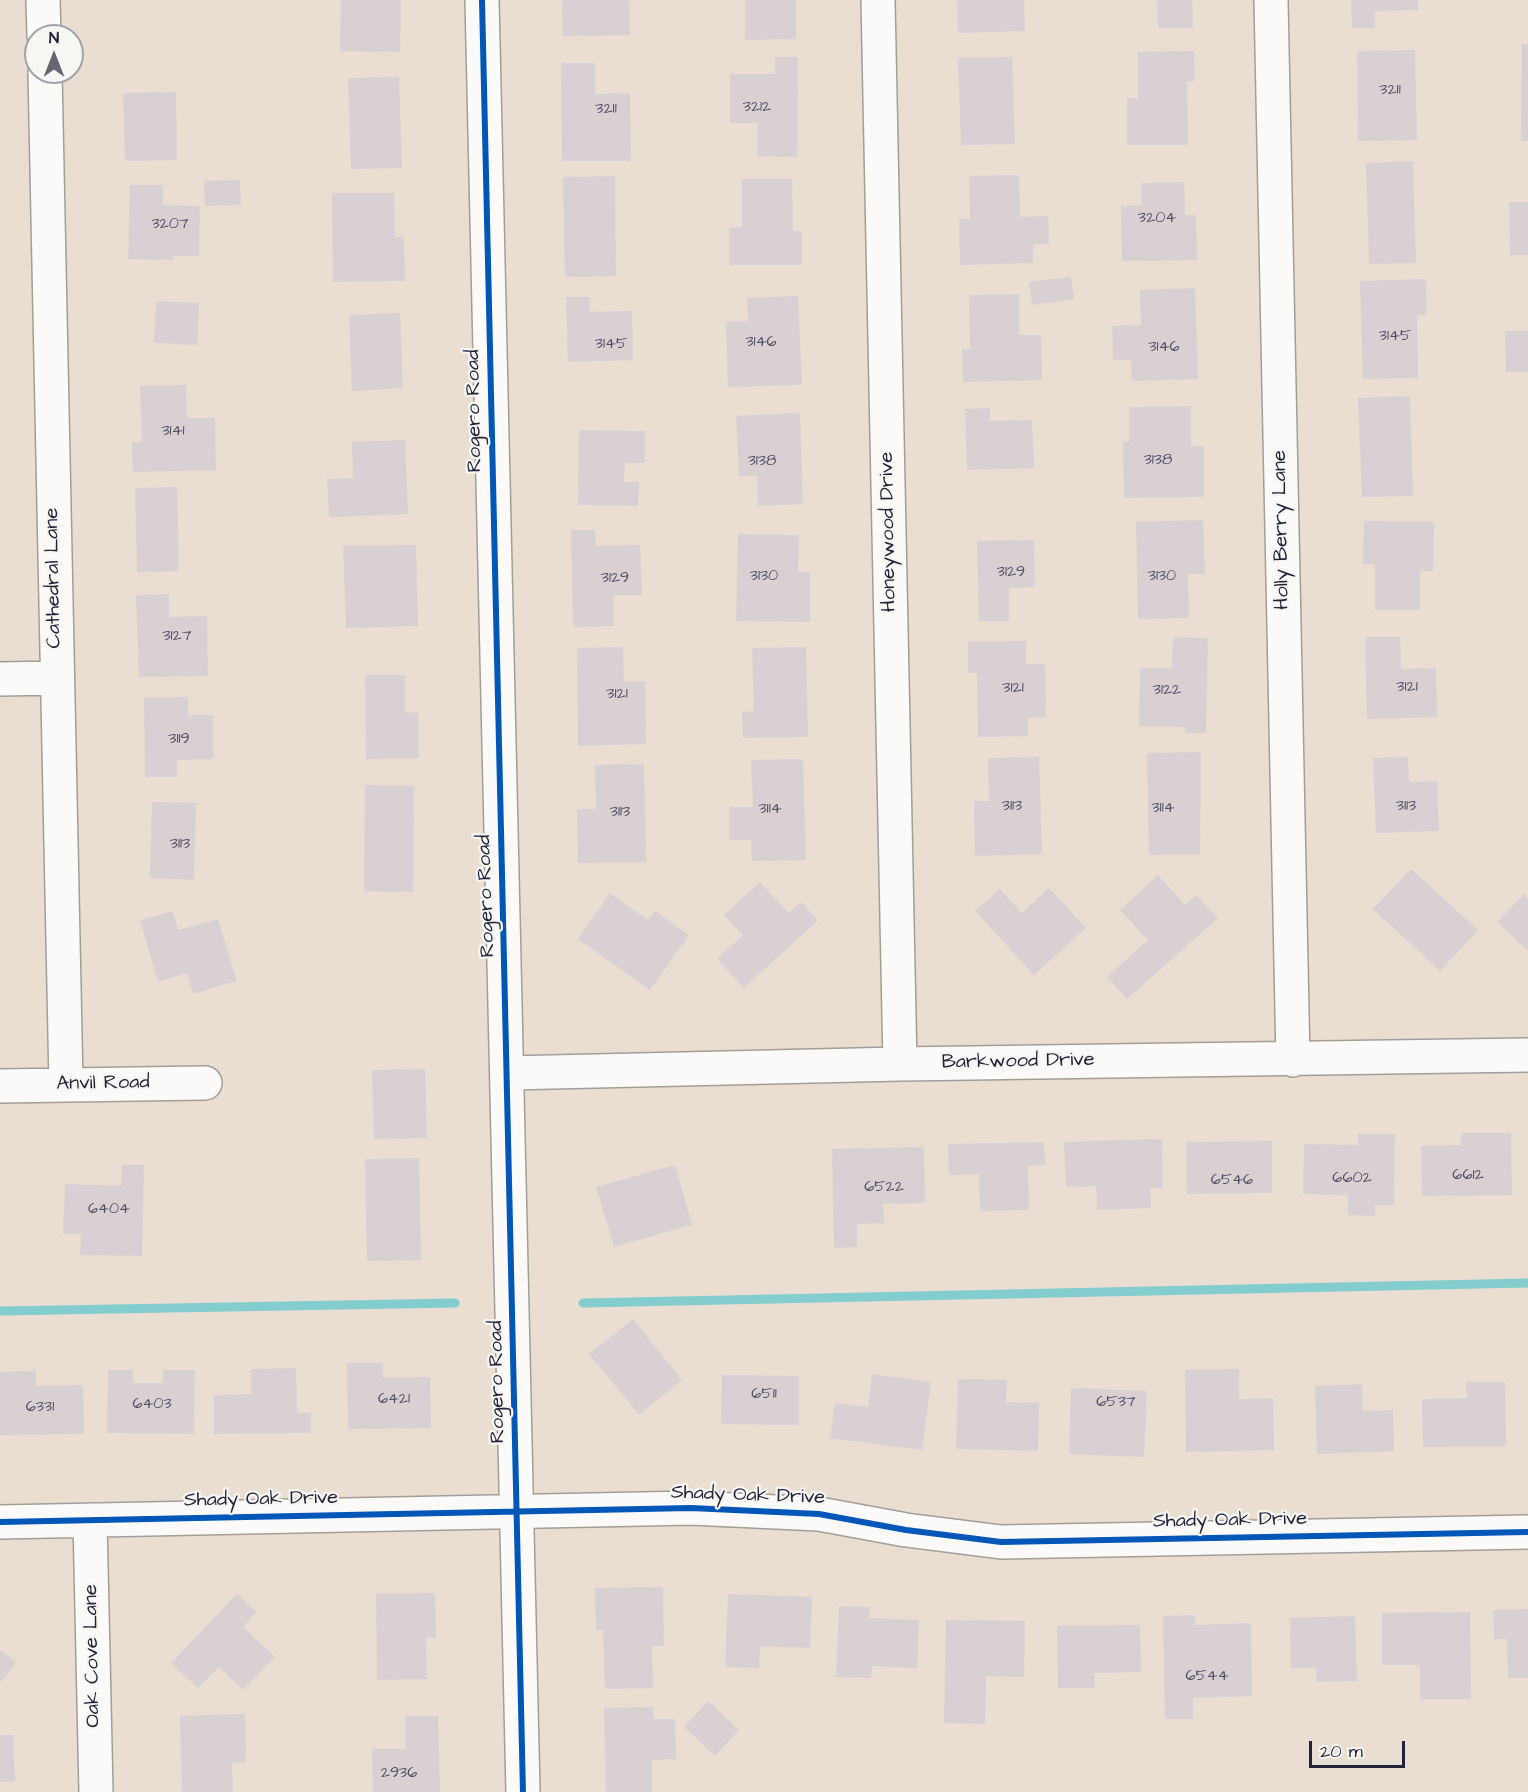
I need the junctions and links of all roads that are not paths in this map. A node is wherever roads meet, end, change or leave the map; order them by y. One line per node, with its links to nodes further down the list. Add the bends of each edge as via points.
1 (43, 0): 5 (street)
2 (482, 0): 12 (street, Rogero Road)
3 (878, 0): 11 (street, Honeywood Drive)
4 (1271, 0): 10 (street, Holly Berry Lane)
5 (44, 24)
6 (45, 84): 7 (street, Cathedral Lane)
7 (55, 678): 8 (street); 14 (street, Cathedral Lane)
8 (0, 679)
9 (1528, 1055): 10 (street, Barkwood Drive)
10 (1293, 1060): 11 (street, Barkwood Drive)
11 (900, 1064): 12 (street, Barkwood Drive)
12 (508, 1072): 16 (street, Rogero Road)
13 (205, 1083): 14 (street, Anvil Road)
14 (66, 1084): 15 (street, Anvil Road)
15 (0, 1086)
16 (517, 1512): 17 (street, Shady Oak Drive); 19 (street, Shady Oak Drive, via 691,1508 819,1514 1001,1542); 21 (street, Rogero Road)
17 (90, 1520): 18 (street, Shady Oak Drive); 20 (street, Oak Cove Lane)
18 (0, 1522)
19 (1528, 1532)
20 (96, 1792)
21 (523, 1792)

